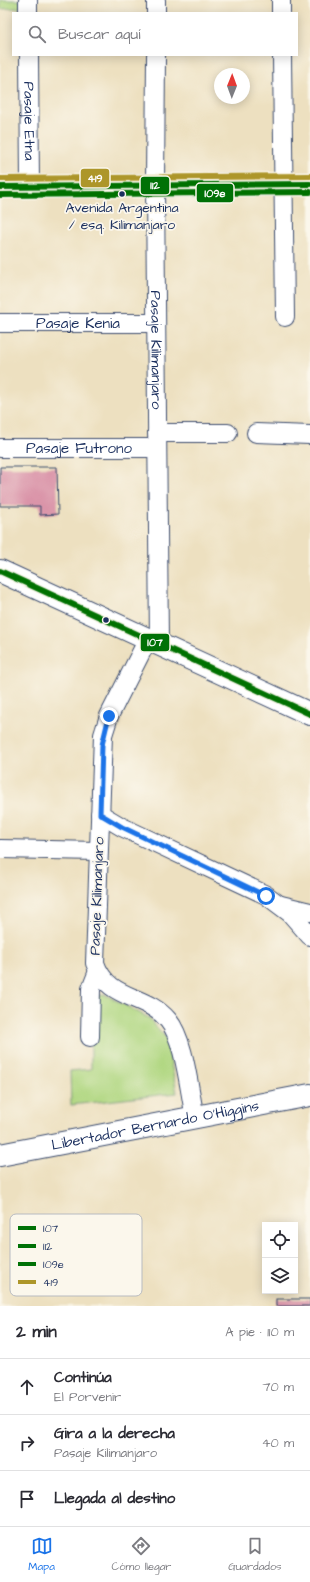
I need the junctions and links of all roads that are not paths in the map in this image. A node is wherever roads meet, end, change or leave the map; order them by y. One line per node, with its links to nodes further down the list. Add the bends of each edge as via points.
1 (28, 0): 4 (street)
2 (156, 0): 5 (street)
3 (281, 0): 6 (street)
4 (28, 12)
5 (156, 12)
6 (281, 12)
7 (29, 56): 14 (street, Pasaje Etna)
8 (156, 56): 12 (street, Pasaje Kilimanjaro)
9 (282, 56): 10 (street)
10 (284, 184): 11 (main road); 12 (main road); 15 (street)
11 (310, 184)
12 (155, 186): 14 (main road); 17 (street, Pasaje Kilimanjaro)
13 (0, 187): 14 (main road)
14 (30, 187)
15 (285, 317)
16 (0, 323): 17 (street, Pasaje Kenia)
17 (156, 324): 21 (street, Pasaje Kilimanjaro)
18 (228, 433): 21 (street, Pasaje Futrono)
19 (256, 433): 20 (street)
20 (310, 436)
21 (157, 440): 22 (street, Pasaje Futrono); 24 (street, Pasaje Kilimanjaro)
22 (0, 448)
23 (0, 571): 24 (street)
24 (154, 642): 25 (street); 26 (street, Pasaje Kilimanjaro, via 113,707 106,725 102,745)
25 (310, 714)
26 (100, 814): 28 (street, Pasaje Kilimanjaro); 29 (street, via 122,827 253,888)
27 (0, 849): 28 (street)
28 (98, 851): 32 (street, Pasaje Kilimanjaro, via 95,955)
29 (278, 904): 30 (street); 31 (street, via 290,913)
30 (310, 912)
31 (310, 936)
32 (98, 971): 33 (street, Pasaje Kilimanjaro, via 91,989); 35 (street, Pasaje Kilimanjaro, via 114,990 156,1009 174,1028 180,1044)
33 (90, 1037)
34 (310, 1095): 35 (street, Libertador Bernardo O'Higgins)
35 (195, 1117): 36 (street, Libertador Bernardo O'Higgins)
36 (0, 1155)

